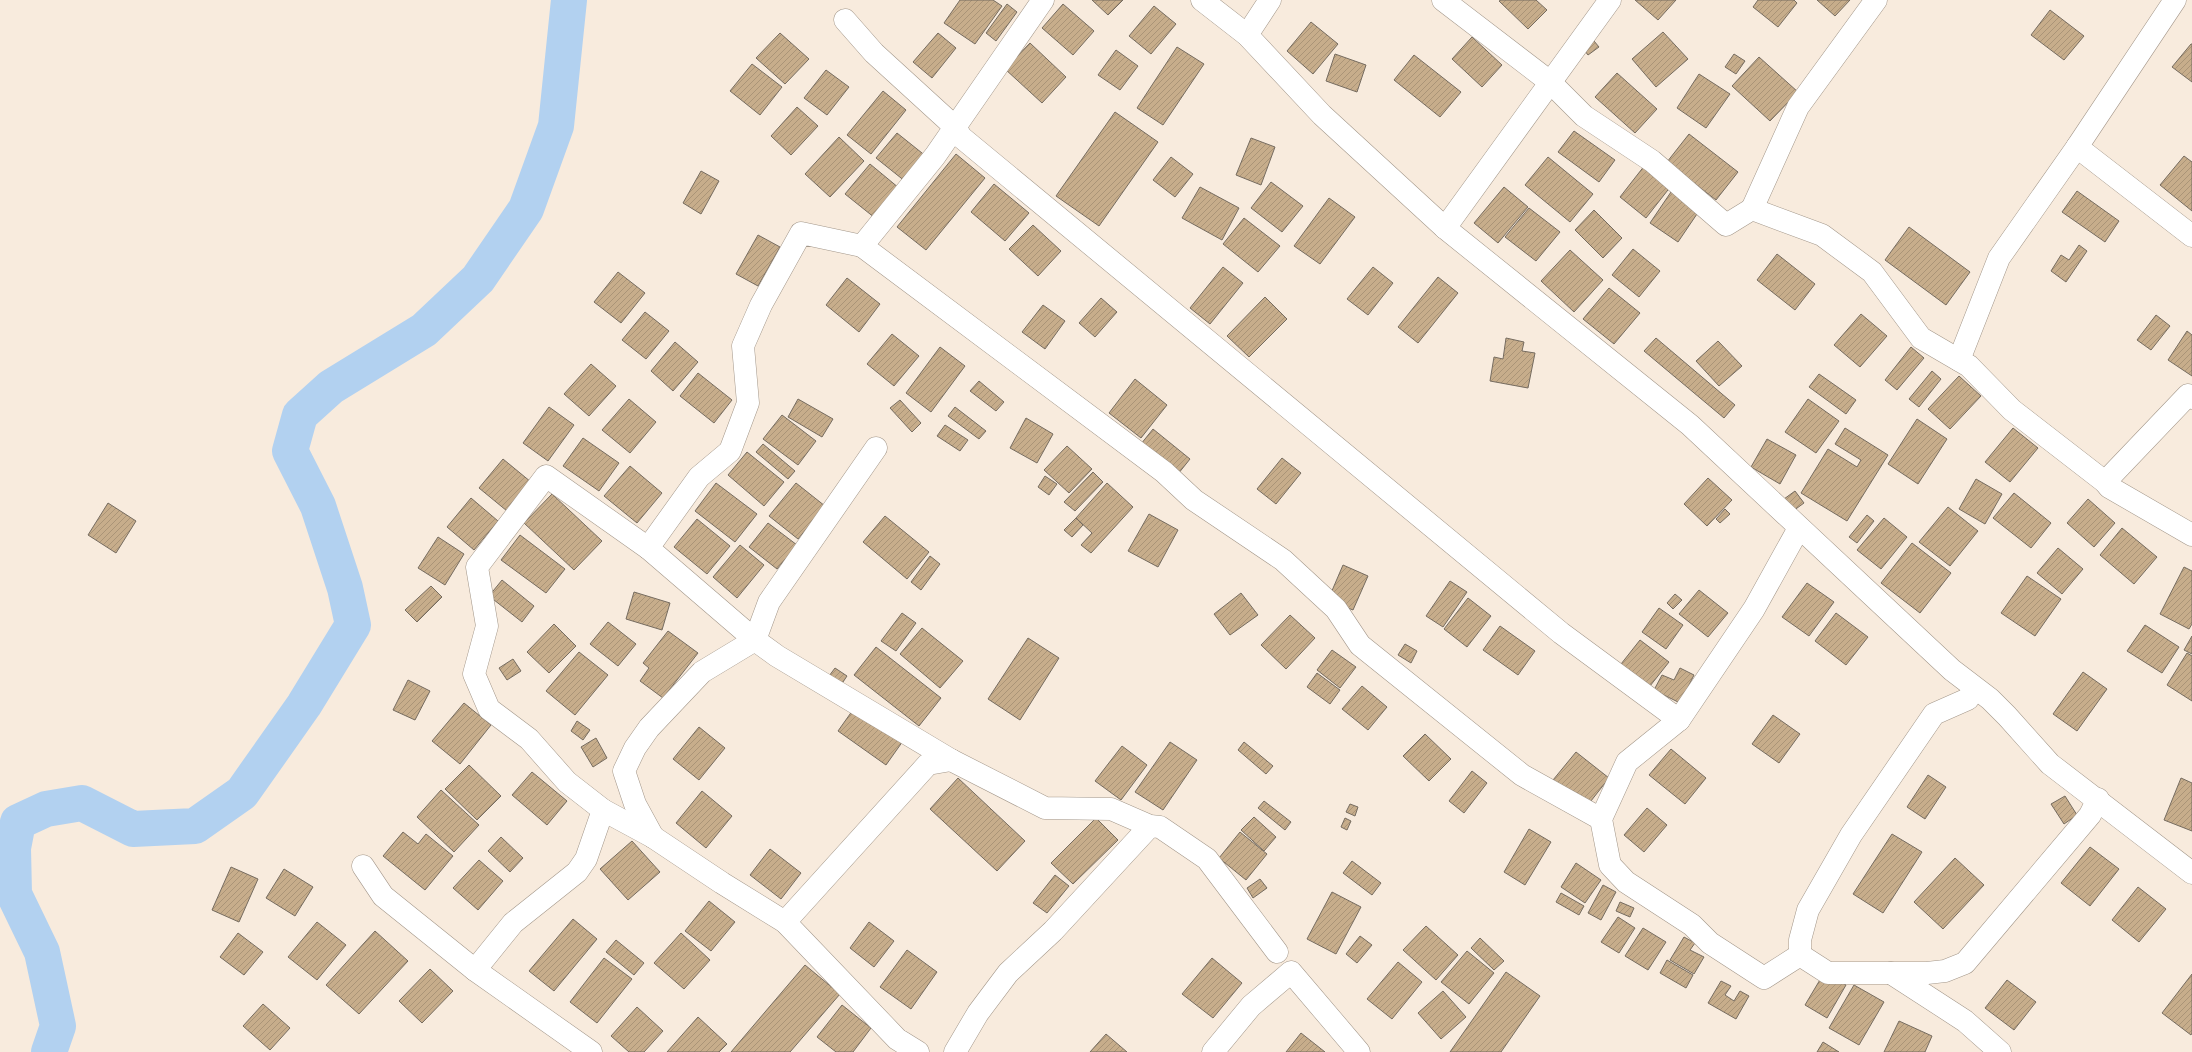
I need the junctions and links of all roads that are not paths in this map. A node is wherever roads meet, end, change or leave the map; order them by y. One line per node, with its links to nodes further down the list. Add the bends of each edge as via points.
1 (1043, 0): 11 (street)
2 (1202, 0): 9 (street)
3 (1270, 0): 9 (street)
4 (1444, 0): 10 (street)
5 (1610, 0): 10 (street)
6 (1876, 0): 13 (street, via 1798,107)
7 (2175, 0): 12 (street)
8 (845, 20): 11 (street, via 874,53)
9 (1246, 35): 14 (street, via 1322,115)
10 (1550, 82): 13 (street, via 1584,116 1652,161 1726,225); 14 (street)
11 (955, 127): 16 (street, via 935,156); 26 (street, via 961,137 1560,633)
12 (2077, 148): 15 (street); 17 (street, via 1999,258)
13 (1752, 209): 17 (street, via 1822,235 1872,272 1921,338)
14 (1445, 228): 21 (street, via 1690,425)
15 (2192, 236)
16 (862, 246): 23 (street, via 801,233 761,305 743,346 748,403 730,451 698,477); 30 (street, via 1164,472 1194,500 1283,560 1336,609 1360,645 1522,775)
17 (1959, 360): 20 (street, via 1983,379 2012,410)
18 (2192, 398): 20 (street, via 2188,395)
19 (876, 448): 24 (street, via 770,602)
20 (2105, 482): 22 (street, via 2109,487)
21 (1799, 528): 25 (street); 26 (street, via 1754,609)
22 (2192, 535)
23 (648, 548): 24 (street); 29 (street, via 546,476 477,567 487,626 474,674 489,709 529,739 567,782)
24 (755, 640): 27 (street, via 777,656); 32 (street, via 702,672 649,728 634,748 624,771 635,804)
25 (1974, 688): 28 (street, via 2007,716 2050,764); 37 (street, via 1968,699 1934,714 1851,835 1808,910 1800,940)
26 (1679, 720): 30 (street, via 1627,762)
27 (951, 760): 31 (street, via 1045,808 1111,809); 35 (street, via 928,764)
28 (2098, 799): 34 (street); 39 (street, via 2090,815 1965,963 1945,972)
29 (603, 810): 32 (street); 38 (street, via 586,859 577,872 513,923)
30 (1601, 819): 37 (street, via 1610,865 1626,882 1692,925 1710,943 1764,978)
31 (1150, 826): 36 (street, via 1160,827 1207,859); 42 (street, via 1053,930 1008,973 978,1013)
32 (653, 837): 35 (street)
33 (363, 866): 38 (street, via 383,896)
34 (2192, 873)
35 (785, 922): 41 (street, via 897,1039)
36 (1277, 952)
37 (1800, 955): 39 (street, via 1828,973)
38 (476, 970): 40 (street)
39 (1891, 973): 45 (street, via 1965,1021)
40 (591, 1052)
41 (918, 1052)
42 (955, 1052)
43 (1213, 1052): 44 (street, via 1251,1006 1291,972)
44 (1359, 1052)
45 (2000, 1052)

